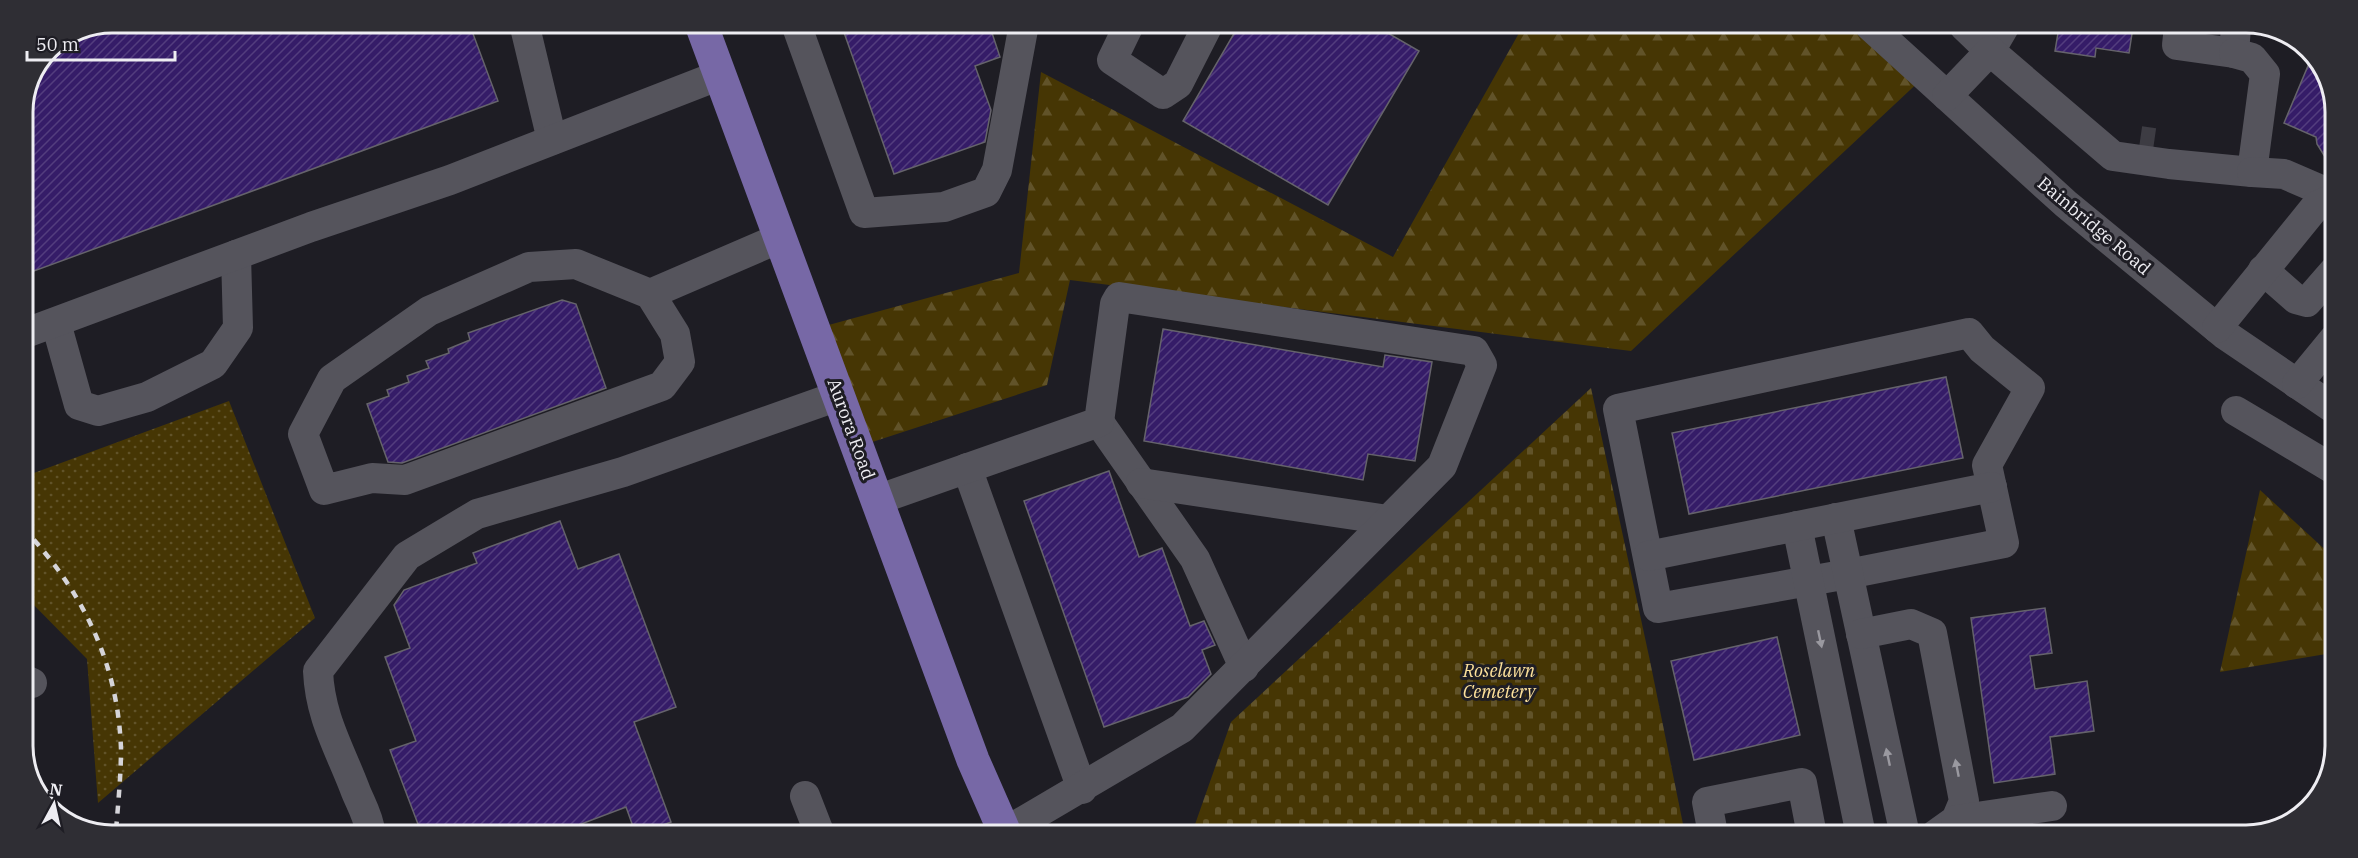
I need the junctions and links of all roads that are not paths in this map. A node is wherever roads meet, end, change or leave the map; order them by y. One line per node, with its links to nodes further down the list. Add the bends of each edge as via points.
1 (526, 33): 14 (street)
2 (704, 33): 12 (main road, Aurora Road)
3 (799, 33): 4 (street, via 864,213 944,207 986,192 997,170)
4 (1022, 33)
5 (1126, 33): 6 (street, via 1112,60 1163,94 1178,84)
6 (1204, 33)
7 (1878, 33): 13 (street, Bainbridge Road)
8 (1980, 33): 10 (street)
9 (2178, 33): 11 (street, via 2177,45)
10 (1997, 39): 13 (street); 15 (street)
11 (2235, 40): 17 (street, via 2265,74)
12 (720, 75): 14 (street); 20 (main road, Aurora Road)
13 (1947, 96): 26 (street, Bainbridge Road, via 2066,204)
14 (552, 140): 21 (street)
15 (2105, 149): 16 (street, via 2113,156); 16 (street, via 2135,140 2183,147)
16 (2208, 168): 17 (street)
17 (2252, 172): 18 (street, via 2283,174)
18 (2325, 193)
19 (2325, 202): 22 (street, via 2316,206)
20 (780, 238): 24 (street); 30 (main road, Aurora Road)
21 (236, 255): 25 (street); 25 (street, via 238,327 213,364 147,397 98,411 79,405)
22 (2263, 270): 23 (street, via 2296,299 2307,302); 26 (street)
23 (2325, 281)
24 (650, 294): 24 (street, via 576,264 529,267 429,310 333,379 303,434 324,490 372,478 405,480 662,386 680,362 675,334)
25 (56, 323): 27 (street)
26 (2217, 328): 29 (street, Bainbridge Road)
27 (33, 331)
28 (2325, 350): 29 (street)
29 (2297, 384): 31 (street, Bainbridge Road)
30 (838, 396): 38 (main road, Aurora Road); 50 (street, via 622,472 477,514 407,556 318,671 325,717)
31 (2325, 403)
32 (2236, 411): 34 (street)
33 (1099, 422): 35 (street); 36 (street); 40 (street, via 1119,297 1474,351 1482,364 1443,466)
34 (2325, 464)
35 (967, 468): 38 (street); 47 (street)
36 (1141, 483): 40 (street); 46 (street, via 1196,559)
37 (1992, 487): 39 (street); 42 (street, via 1988,465 2030,388 1982,350 1969,333 1618,409); 43 (street, via 2004,543)
38 (877, 500): 52 (main road, Aurora Road, via 973,760)
39 (1836, 518): 41 (street); 43 (street)
40 (1389, 520): 46 (street)
41 (1797, 526): 42 (street); 44 (street)
42 (1648, 556): 44 (street, via 1658,608)
43 (1848, 574): 44 (street); 45 (street)
44 (1808, 582): 56 (street, one-way to 56)
45 (1861, 634): 57 (street, one-way to 45); 58 (street, one-way to 45, via 1964,801 1932,633 1911,624)
46 (1244, 666): 47 (street, via 1182,728)
47 (1082, 789): 53 (street)
48 (805, 796): 51 (street)
49 (2052, 806): 59 (street)
50 (368, 825)
51 (816, 825)
52 (1001, 825)
53 (1019, 825)
54 (1711, 825): 55 (street, via 1707,801 1802,783)
55 (1810, 825)
56 (1860, 825)
57 (1902, 825)
58 (1946, 825)
59 (1955, 825)

